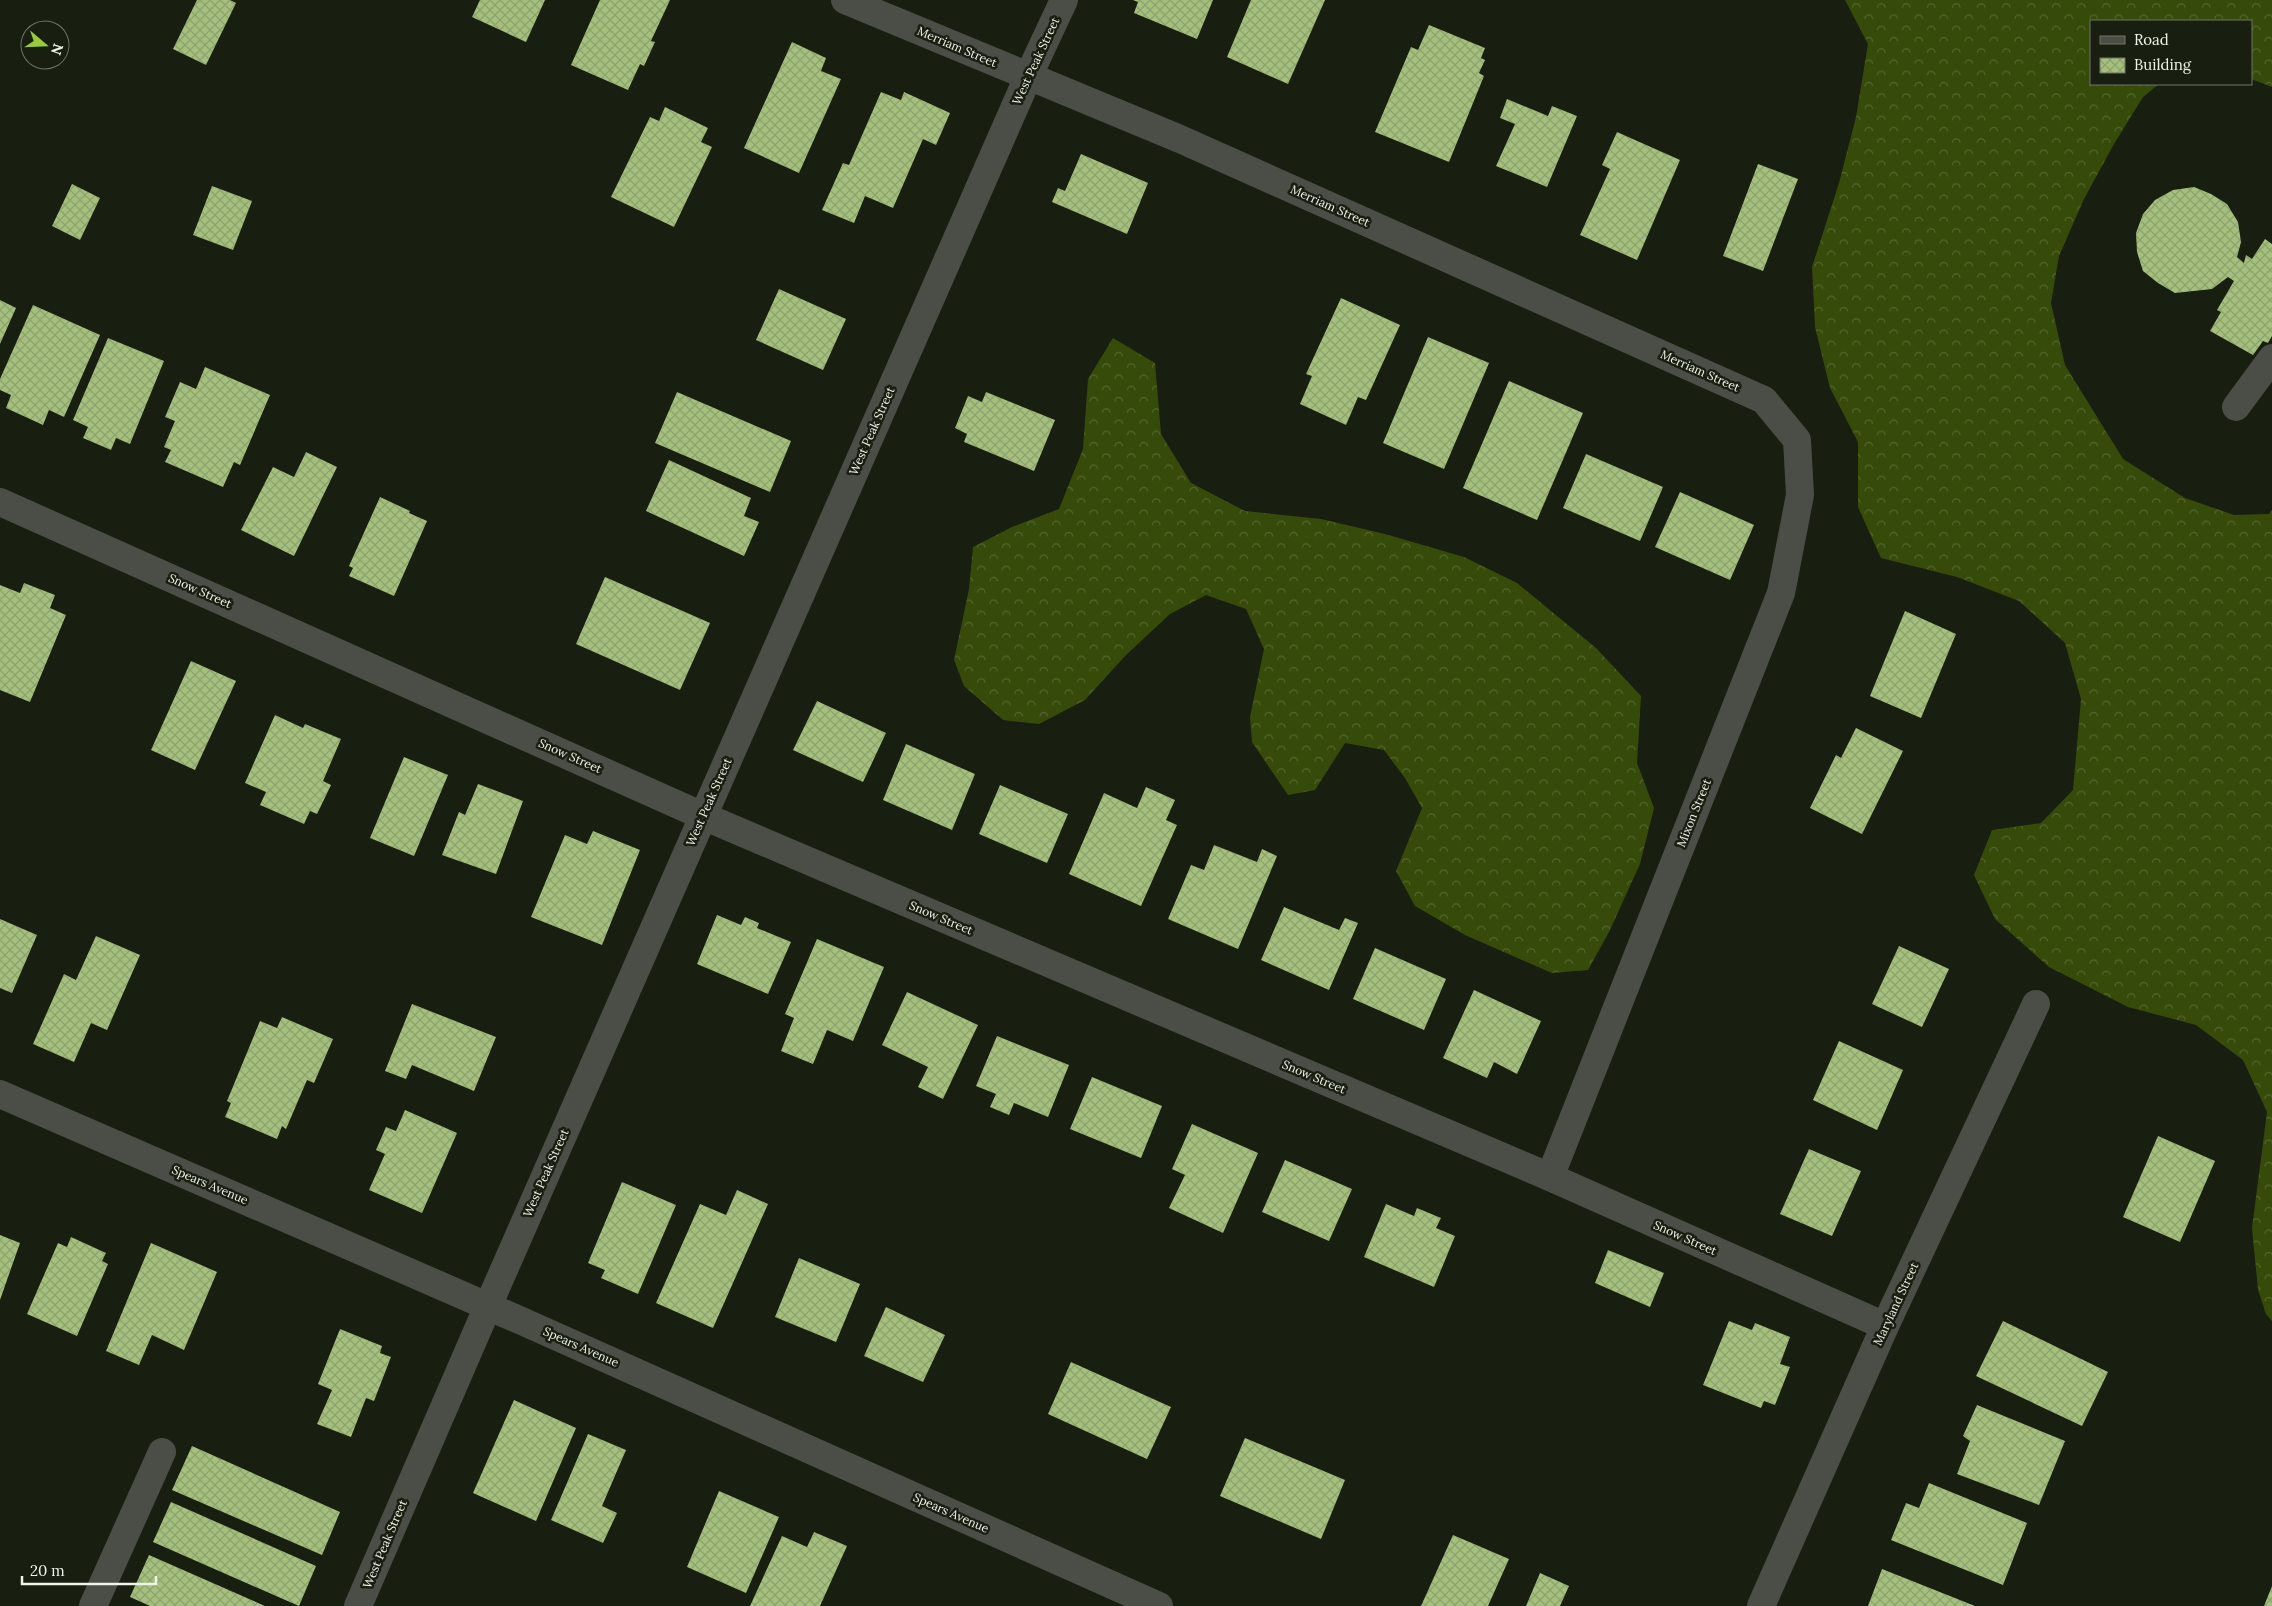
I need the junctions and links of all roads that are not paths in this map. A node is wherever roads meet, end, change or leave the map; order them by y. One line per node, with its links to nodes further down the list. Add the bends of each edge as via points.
1 (845, 0): 3 (street, Merriam Street)
2 (1064, 0): 3 (street, West Peak Street)
3 (1028, 77): 6 (street, Merriam Street, via 1180,139 1764,400); 8 (street, West Peak Street)
4 (2272, 358): 5 (street)
5 (2236, 407)
6 (1797, 440): 11 (street, Mixon Street, via 1800,495 1782,593)
7 (0, 502): 8 (street, Snow Street)
8 (704, 816): 11 (street, Snow Street); 12 (street, West Peak Street)
9 (2036, 1004): 13 (street, Maryland Street)
10 (0, 1094): 12 (street, Spears Avenue)
11 (1550, 1178): 13 (street, Snow Street)
12 (488, 1306): 16 (street, West Peak Street); 17 (street, Spears Avenue)
13 (1886, 1326): 18 (street, Maryland Street)
14 (162, 1452): 15 (street)
15 (93, 1606)
16 (358, 1606)
17 (1159, 1606)
18 (1761, 1606)

